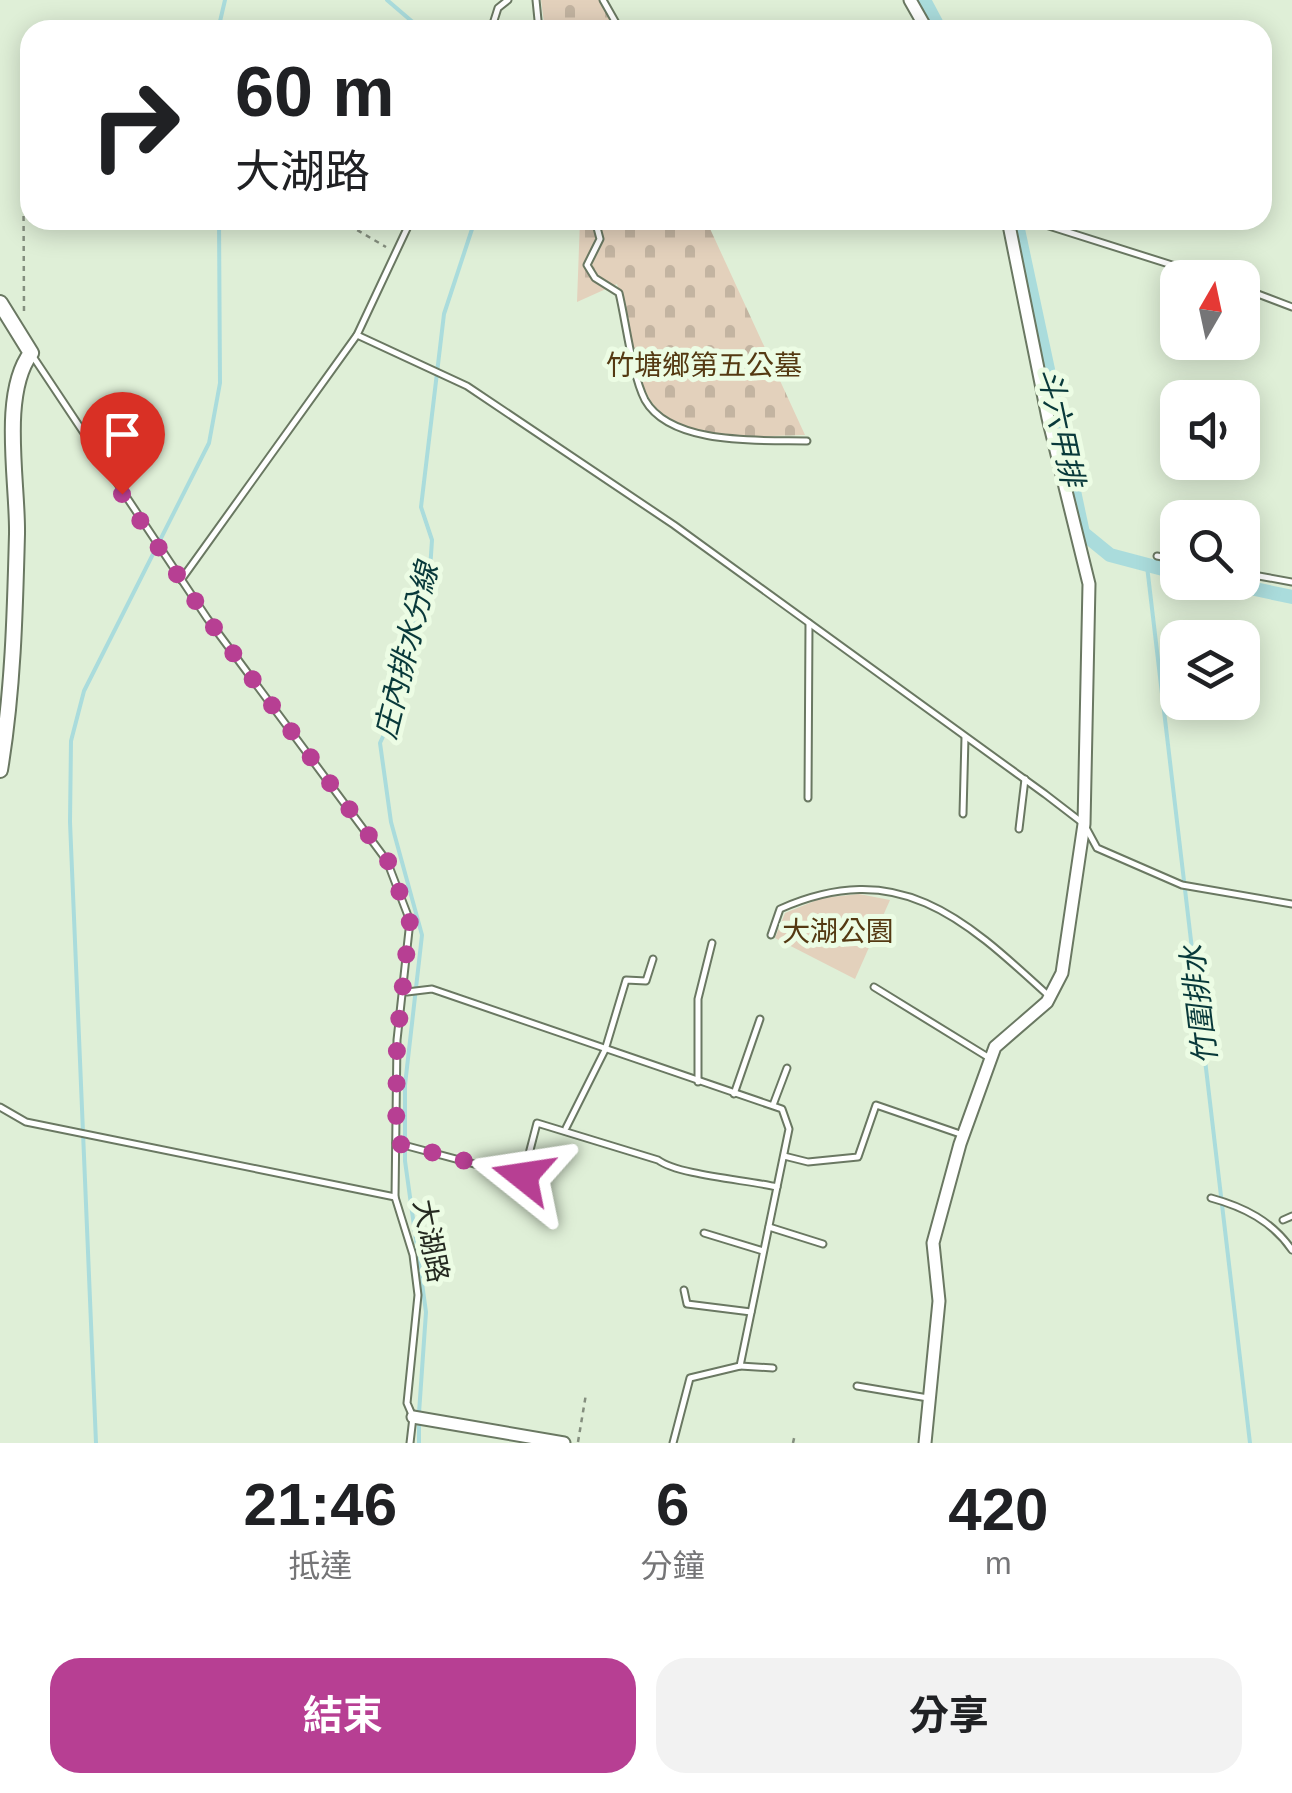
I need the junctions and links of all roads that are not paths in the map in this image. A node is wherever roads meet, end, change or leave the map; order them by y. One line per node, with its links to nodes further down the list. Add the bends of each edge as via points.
1 (508, 0): 2 (lane)
2 (494, 20)
3 (406, 230): 11 (lane)
4 (598, 230): 13 (lane, via 600,240 587,266 620,293 645,400 661,418 726,440)
5 (1010, 230): 25 (street, via 1088,584)
6 (1062, 230): 7 (lane)
7 (1160, 261)
8 (1260, 295): 10 (lane)
9 (0, 303): 12 (street)
10 (1292, 307)
11 (356, 335): 17 (lane); 19 (lane, via 467,386)
12 (31, 353): 17 (lane, 大湖路); 21 (street, via 20,374 14,420 11,705)
13 (807, 441)
14 (1157, 556): 15 (lane)
15 (1160, 557)
16 (1260, 576): 18 (lane)
17 (181, 580): 32 (lane, 大湖路, via 388,861 410,920)
18 (1292, 582)
19 (809, 623): 20 (lane); 23 (lane)
20 (965, 736): 22 (lane); 24 (lane)
21 (0, 770)
22 (1025, 779): 25 (lane); 26 (lane)
23 (808, 798)
24 (964, 814)
25 (1084, 824): 27 (lane, via 1097,848 1182,885); 33 (street, via 1062,974)
26 (1020, 829)
27 (1292, 904)
28 (771, 935): 33 (lane, via 780,909 816,893 855,887 913,898 961,918)
29 (712, 943): 38 (lane, via 698,999)
30 (653, 959): 35 (lane, via 646,981 626,980)
31 (874, 987): 36 (lane)
32 (405, 992): 35 (lane, via 432,989); 44 (lane, 大湖路, via 397,1040)
33 (1050, 997): 36 (street)
34 (760, 1019): 39 (lane)
35 (604, 1050): 38 (lane); 42 (lane)
36 (991, 1059): 43 (street)
37 (787, 1068): 40 (lane)
38 (698, 1082): 39 (lane)
39 (734, 1094): 40 (lane)
40 (773, 1105): 45 (lane, via 782,1109 789,1129)
41 (0, 1107): 47 (lane, via 26,1122)
42 (566, 1128): 44 (lane, via 536,1122 523,1176); 46 (lane, via 658,1160 674,1172 705,1171)
43 (964, 1135): 45 (lane, via 876,1106 858,1157 808,1162); 61 (street, via 933,1243 940,1301)
44 (396, 1143): 47 (lane, 大湖路)
45 (784, 1156): 46 (lane)
46 (777, 1186): 51 (lane)
47 (395, 1197): 62 (lane, 大湖路, via 418,1295 407,1403)
48 (1211, 1198): 54 (lane, via 1244,1206)
49 (1292, 1216): 50 (lane)
50 (1283, 1220)
51 (768, 1227): 53 (lane); 55 (lane)
52 (704, 1233): 55 (lane)
53 (823, 1244)
54 (1292, 1250)
55 (764, 1251): 57 (lane)
56 (684, 1290): 57 (lane, via 687,1304)
57 (750, 1312): 58 (lane)
58 (740, 1366): 59 (lane); 65 (lane, via 690,1378)
59 (774, 1368)
60 (856, 1386): 61 (lane)
61 (930, 1398): 66 (street)
62 (413, 1417): 63 (lane, 大湖路); 64 (street)
63 (410, 1443)
64 (564, 1443)
65 (673, 1443)
66 (925, 1443)

